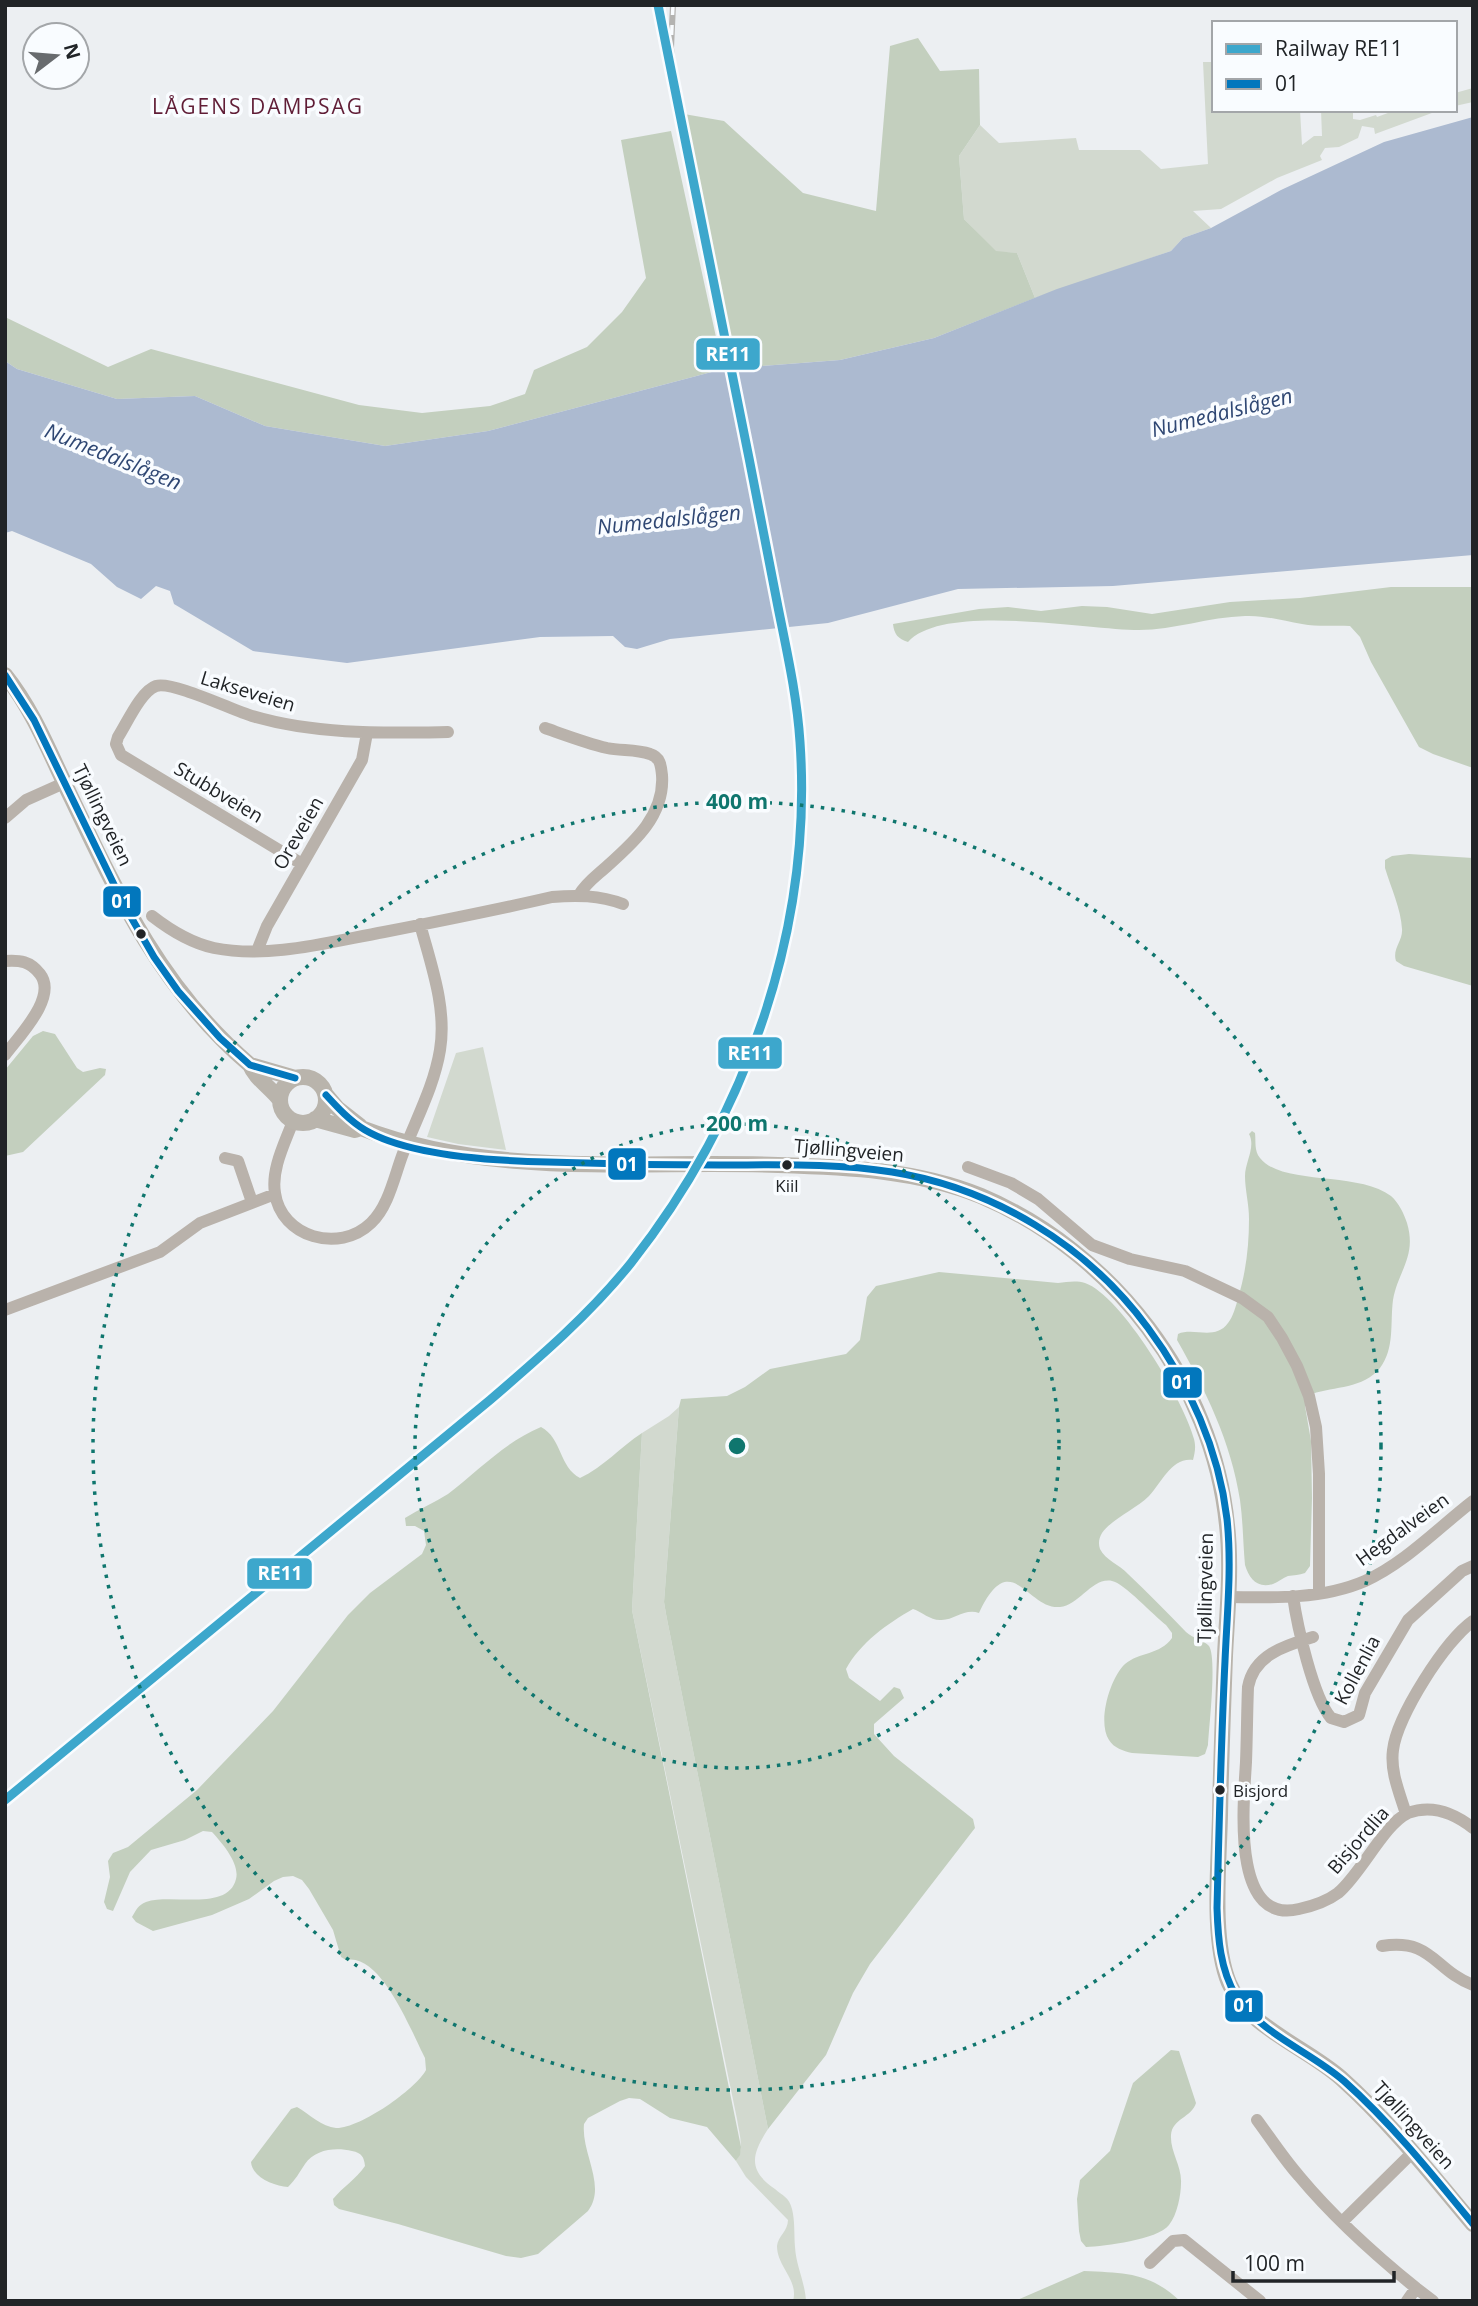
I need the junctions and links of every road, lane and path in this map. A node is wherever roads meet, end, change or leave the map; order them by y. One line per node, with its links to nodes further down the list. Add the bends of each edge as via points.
1 (5, 675): 6 (main road, Tjøllingveien, via 34,720)
2 (545, 728): 9 (street, via 608,748 650,753 661,764 663,790 648,825)
3 (367, 733): 4 (street, Lakseveien); 5 (street, Lakseveien, via 269,721 165,685 144,695 118,737); 8 (street, Oreveien, via 362,760)
4 (448, 733)
5 (118, 749): 8 (street, Stubbveien, via 127,760)
6 (64, 783): 7 (street, via 26,800); 16 (main road, Tjøllingveien, via 154,957 199,1017)
7 (5, 818)
8 (302, 864): 13 (street, Oreveien)
9 (579, 895): 10 (street); 12 (street)
10 (623, 904)
11 (152, 916): 13 (street, via 196,943)
12 (420, 924): 13 (street); 25 (street, via 438,991 440,1051 433,1080 379,1213 358,1232 316,1238 291,1225)
13 (257, 951)
14 (5, 961): 15 (street, via 30,964 44,984 39,1009)
15 (5, 1055)
16 (250, 1065): 17 (main road, Tjøllingveien); 19 (main road, Tjøllingveien)
17 (295, 1078): 18 (main road, via 313,1079); 19 (main road, via 284,1087)
18 (326, 1095): 20 (main road, via 325,1107); 22 (main road)
19 (279, 1100): 21 (main road)
20 (316, 1119): 21 (main road); 22 (main road)
21 (293, 1121): 25 (street, via 274,1176)
22 (361, 1128): 32 (main road, Tjøllingveien, via 407,1144 480,1159 850,1168 903,1174 979,1196 1018,1216 1112,1285 1158,1340 1186,1388 1204,1428 1224,1502)
23 (225, 1158): 26 (street, via 238,1161)
24 (968, 1167): 30 (street, via 1038,1199 1092,1245 1185,1271 1242,1298 1268,1317 1297,1366 1315,1427)
25 (275, 1194): 26 (street)
26 (252, 1202): 27 (street, via 200,1223 160,1252)
27 (5, 1310)
28 (1473, 1501): 30 (street, Hegdalveien, via 1383,1572 1344,1588)
29 (1473, 1566): 34 (street, Kollenlia, via 1408,1620 1365,1693 1359,1715 1352,1720 1338,1721 1327,1714 1314,1679)
30 (1319, 1592): 31 (street, Hegdalveien)
31 (1293, 1596): 32 (street, Hegdalveien); 34 (street)
32 (1228, 1597): 40 (main road, Tjøllingveien, via 1219,1877 1225,1972 1236,1998 1255,2018 1339,2076)
33 (1473, 1621): 35 (street, Bisjordlia, via 1448,1644 1396,1736 1392,1762)
34 (1308, 1638): 35 (street, Bisjordlia, via 1270,1654 1250,1674 1243,1842 1259,1895 1265,1903 1284,1911 1329,1899 1351,1880)
35 (1406, 1814): 36 (street, Bisjordlia, via 1443,1811)
36 (1473, 1828)
37 (1382, 1946): 38 (street, via 1402,1943 1415,1947)
38 (1473, 1985)
39 (1257, 2120): 41 (street, via 1299,2176)
40 (1413, 2152): 41 (street); 42 (main road, Tjøllingveien)
41 (1342, 2222): 44 (street)
42 (1473, 2224)
43 (1150, 2263): 45 (street, via 1173,2241 1184,2240)
44 (1416, 2288): 46 (street); 47 (street)
45 (1260, 2301)
46 (1407, 2301)
47 (1433, 2301)

